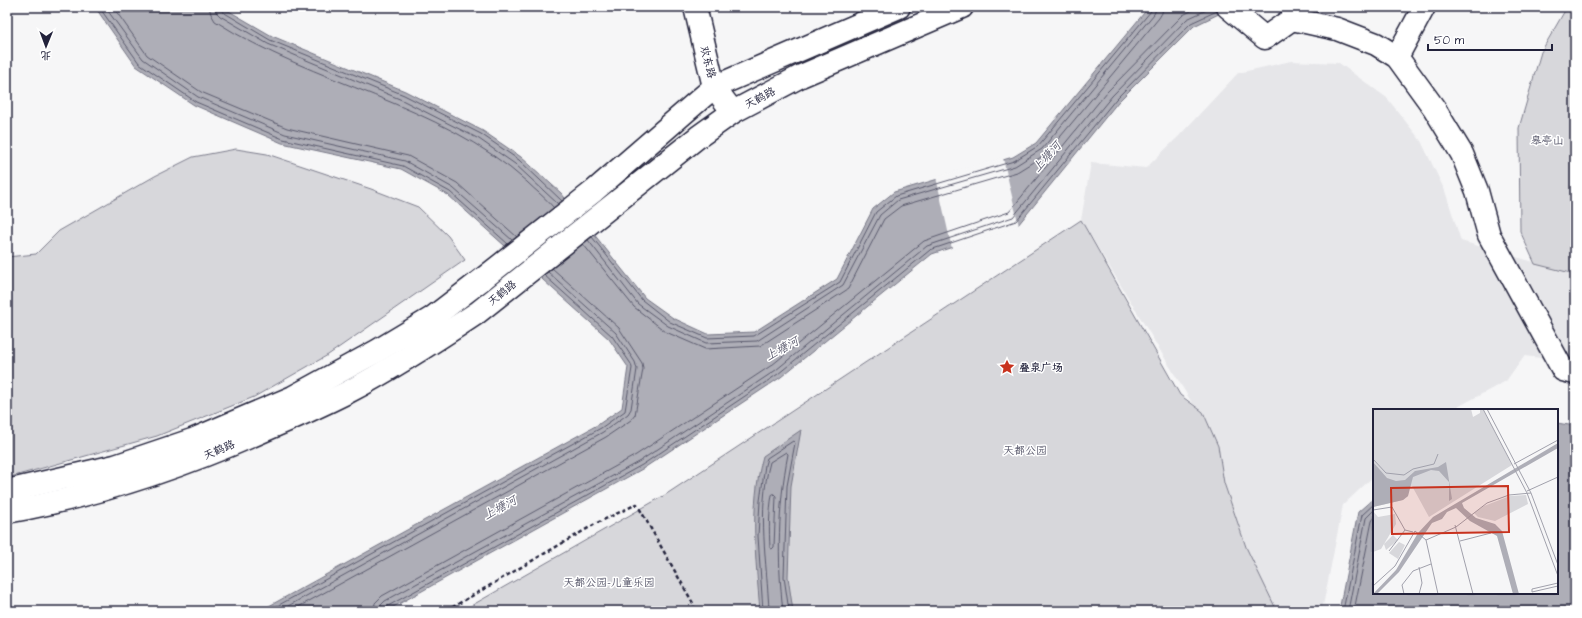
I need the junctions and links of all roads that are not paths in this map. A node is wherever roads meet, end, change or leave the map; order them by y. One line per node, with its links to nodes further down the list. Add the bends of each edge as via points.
1 (695, 7): 8 (main road, 欢东路)
2 (899, 7): 8 (main road, 天鹤路)
3 (962, 7): 9 (main road, 天鹤路, via 801,76)
4 (1424, 7): 7 (main road)
5 (1233, 12): 6 (main road, via 1265,38)
6 (1296, 13): 7 (main road, via 1376,44)
7 (1397, 57): 10 (main road, via 1434,108 1462,154 1477,191 1489,235 1537,324 1563,370)
8 (714, 87): 9 (main road, 欢东路); 11 (main road, 天鹤路, via 594,191 484,278 432,318 376,351 293,397 192,440 115,466)
9 (733, 112): 12 (main road, 天鹤路, via 698,137 477,314 349,392 220,450 167,470 98,492)
10 (1575, 373)
11 (7, 491)
12 (7, 512)

